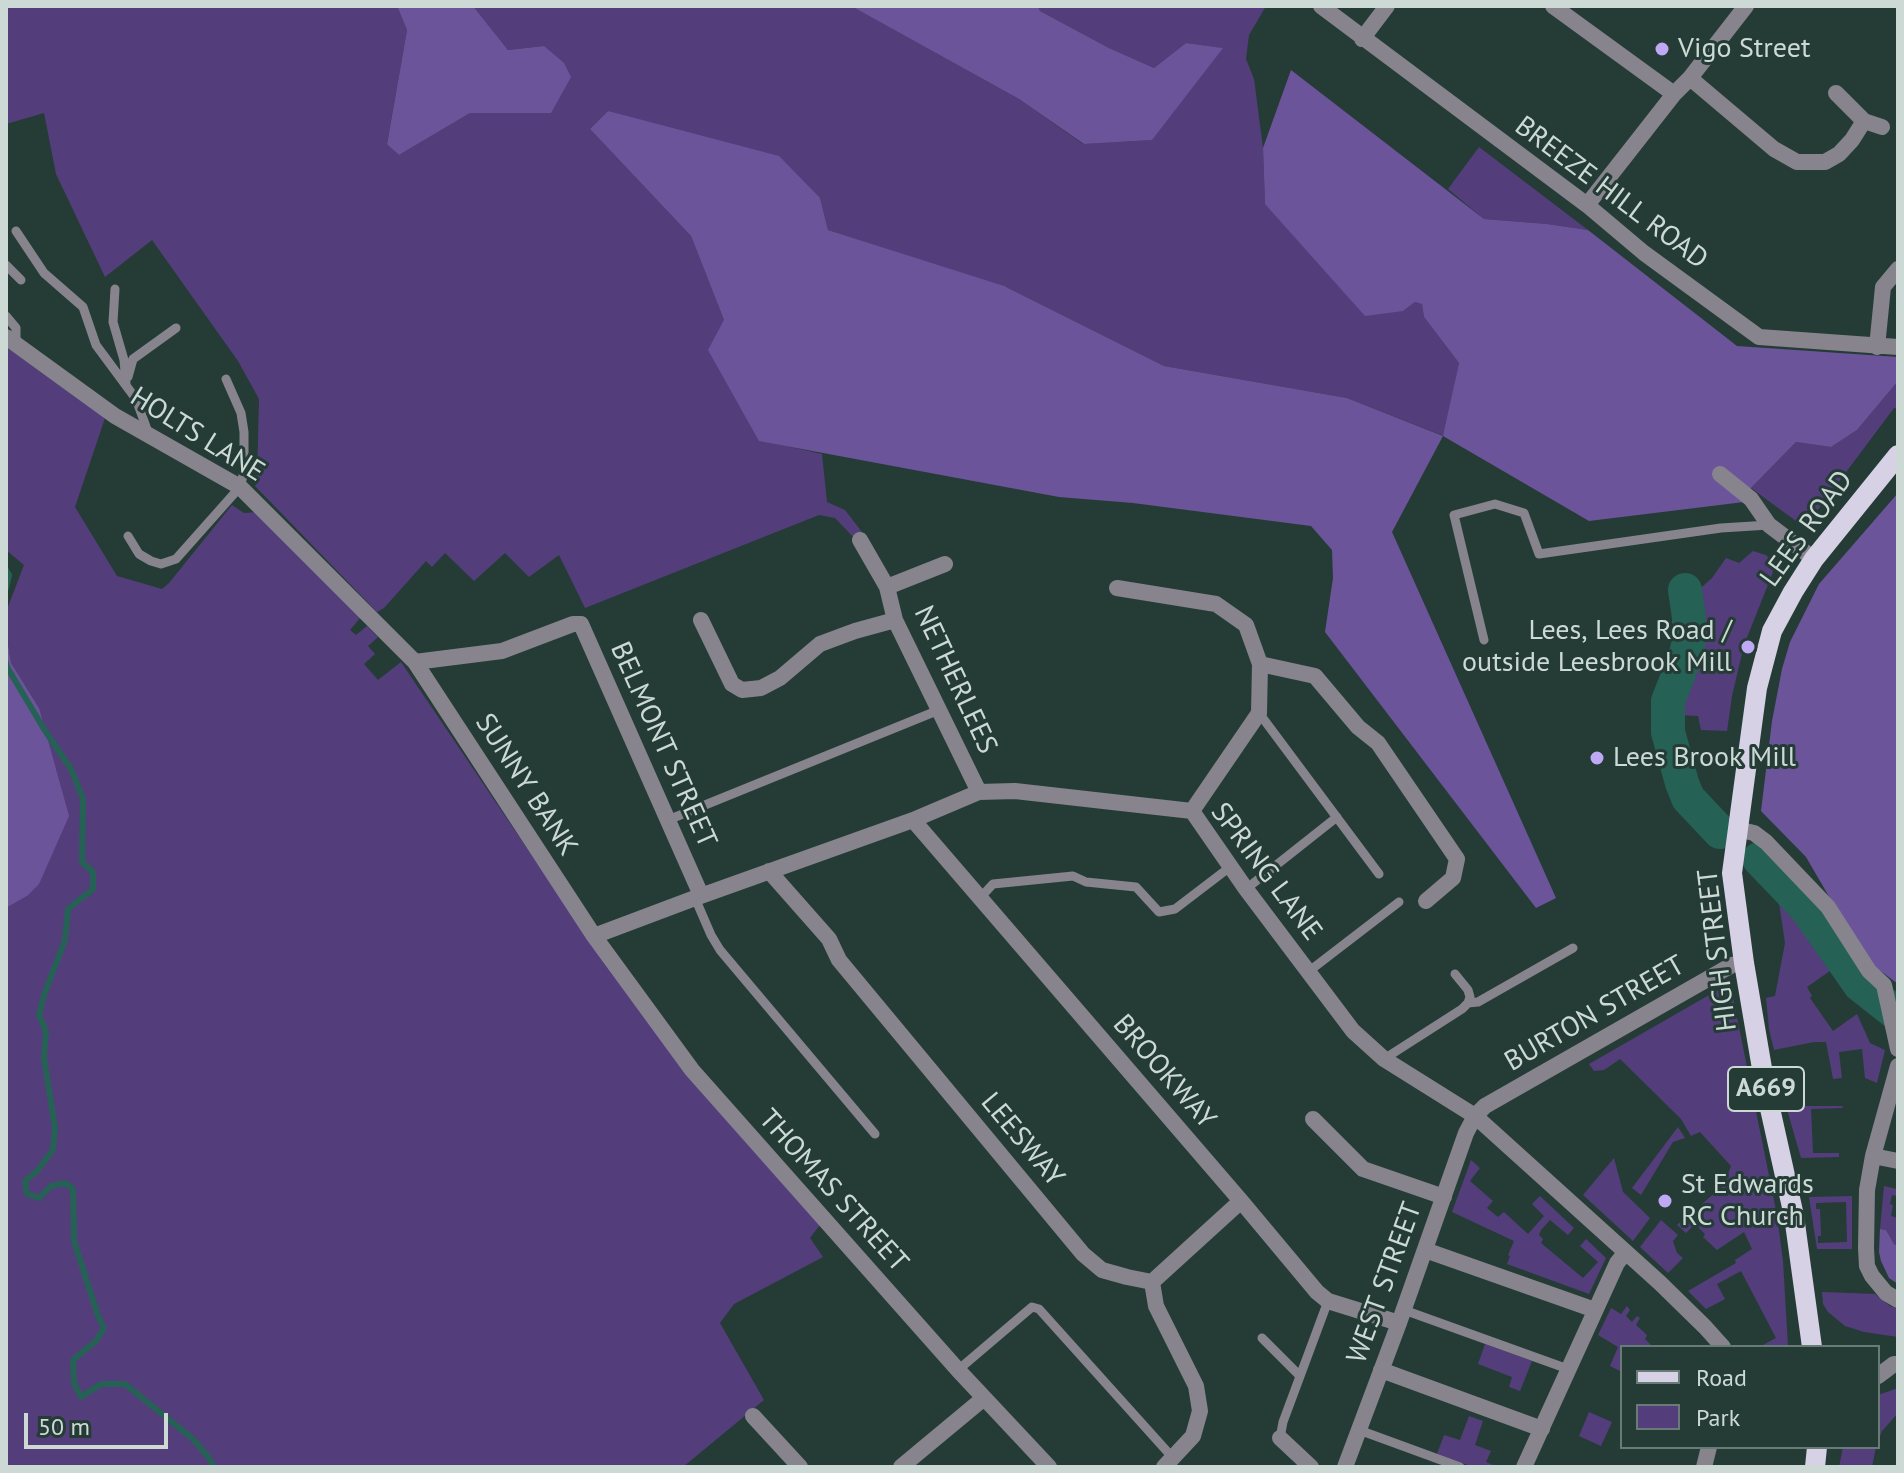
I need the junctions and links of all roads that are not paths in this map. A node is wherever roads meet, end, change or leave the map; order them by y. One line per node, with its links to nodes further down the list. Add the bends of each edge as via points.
1 (1321, 6): 5 (street, BREEZE HILL ROAD)
2 (1387, 6): 5 (street)
3 (1553, 6): 8 (street)
4 (1746, 6): 6 (street)
5 (1362, 39): 11 (street, BREEZE HILL ROAD)
6 (1690, 78): 8 (street); 9 (street, via 1797,162 1825,162 1839,154)
7 (1836, 93): 9 (street)
8 (1674, 94): 11 (street)
9 (1864, 121): 10 (street)
10 (1882, 127)
11 (1587, 205): 20 (street, BREEZE HILL ROAD, via 1759,337)
12 (16, 231): 23 (lane, via 44,273 83,307 96,345)
13 (6, 265): 15 (lane)
14 (1898, 269): 20 (street, via 1883,287)
15 (21, 280)
16 (115, 289): 23 (lane, via 113,322)
17 (6, 316): 19 (lane, via 16,328)
18 (176, 328): 23 (lane, via 133,359)
19 (11, 340): 24 (street, HOLTS LANE)
20 (1877, 347): 21 (street, BREEZE HILL ROAD)
21 (1898, 347)
22 (226, 379): 27 (lane, via 244,432)
23 (126, 384): 24 (lane)
24 (149, 435): 27 (street, HOLTS LANE)
25 (1898, 455): 31 (main road, LEES ROAD / A669)
26 (1720, 474): 28 (street, via 1751,499)
27 (240, 487): 29 (lane, via 176,559 151,561 139,554); 38 (street, HOLTS LANE)
28 (1769, 525): 31 (street); 37 (lane, via 1539,554 1524,513 1495,504 1454,515)
29 (128, 536)
30 (860, 540): 33 (street, NETHERLEES)
31 (1814, 559): 47 (main road, LEES ROAD / A669, via 1780,614 1766,649)
32 (945, 564): 33 (street, NETHERLEES)
33 (887, 587): 36 (street, NETHERLEES)
34 (1117, 588): 39 (street, via 1216,604 1246,625)
35 (701, 620): 36 (street, via 732,684 742,690 780,678 820,644)
36 (895, 620): 40 (street, NETHERLEES)
37 (1484, 640)
38 (415, 662): 45 (street, BELMONT STREET, via 502,651 581,624); 56 (street, SUNNY BANK)
39 (1260, 664): 41 (street); 54 (street, via 1315,676 1378,743 1457,859 1453,878)
40 (939, 710): 42 (street, NETHERLEES); 45 (lane)
41 (1259, 713): 43 (street); 44 (lane)
42 (979, 792): 43 (street, SPRING LANE, via 1015,791); 46 (street, SPRING LANE)
43 (1192, 811): 48 (street, SPRING LANE)
44 (1337, 817): 50 (lane); 51 (lane)
45 (668, 820): 52 (street, BELMONT STREET)
46 (913, 820): 49 (street, SPRING LANE); 53 (street, BROOKWAY)
47 (1737, 829): 58 (main road, HIGH STREET / A669, via 1732,873); 62 (street, via 1766,842 1828,907 1869,971 1884,985)
48 (1230, 867): 51 (street, SPRING LANE); 53 (lane, via 1175,909 1159,912 1136,887 1073,876 993,884)
49 (769, 871): 52 (street, SPRING LANE); 74 (street, LEESWAY, via 1083,1254 1102,1270)
50 (1379, 874)
51 (1246, 889): 59 (street, SPRING LANE)
52 (698, 897): 56 (street, SPRING LANE); 67 (lane, via 720,950)
53 (980, 898): 71 (street, BROOKWAY)
54 (1426, 901)
55 (1399, 902): 59 (lane)
56 (594, 936): 83 (street, THOMAS STREET, via 692,1070)
57 (1573, 948): 61 (lane)
58 (1744, 963): 65 (street, BURTON STREET, via 1732,965); 81 (main road, HIGH STREET / A669, via 1792,1203)
59 (1308, 972): 63 (street, SPRING LANE, via 1353,1031)
60 (1455, 974): 61 (lane, via 1468,990)
61 (1468, 1003): 63 (lane)
62 (1898, 1049)
63 (1384, 1059): 65 (street, SPRING LANE)
64 (1898, 1066): 68 (street)
65 (1475, 1116): 70 (street, WEST STREET); 73 (street, SPRING LANE)
66 (1313, 1119): 70 (street, via 1363,1169)
67 (875, 1134)
68 (1873, 1156): 69 (street); 75 (street, via 1867,1190 1867,1266 1886,1293)
69 (1898, 1161)
70 (1444, 1197): 72 (street, WEST STREET)
71 (1241, 1201): 74 (street); 76 (street, BROOKWAY)
72 (1425, 1250): 77 (street); 78 (street, WEST STREET)
73 (1625, 1253): 77 (street); 80 (street, SPRING LANE)
74 (1152, 1282): 91 (street, via 1156,1306 1196,1386 1200,1411 1193,1436)
75 (1898, 1300)
76 (1328, 1301): 78 (street, BROOKWAY); 85 (lane)
77 (1595, 1310): 82 (street)
78 (1401, 1316): 82 (lane); 84 (street, WEST STREET)
79 (1262, 1338): 85 (lane)
80 (1721, 1345)
81 (1812, 1345)
82 (1568, 1369): 88 (street)
83 (958, 1370): 86 (street, THOMAS STREET); 91 (lane, via 1032,1307 1039,1309)
84 (1381, 1370): 88 (street); 89 (street, WEST STREET)
85 (1300, 1376): 90 (lane)
86 (984, 1398): 93 (street); 94 (street, THOMAS STREET)
87 (753, 1416): 92 (street)
88 (1542, 1429): 98 (street)
89 (1359, 1430): 96 (street, WEST STREET); 97 (lane)
90 (1280, 1438): 95 (street)
91 (1168, 1462)
92 (800, 1467)
93 (901, 1467)
94 (1049, 1467)
95 (1311, 1467)
96 (1345, 1467)
97 (1460, 1467)
98 (1524, 1467)

